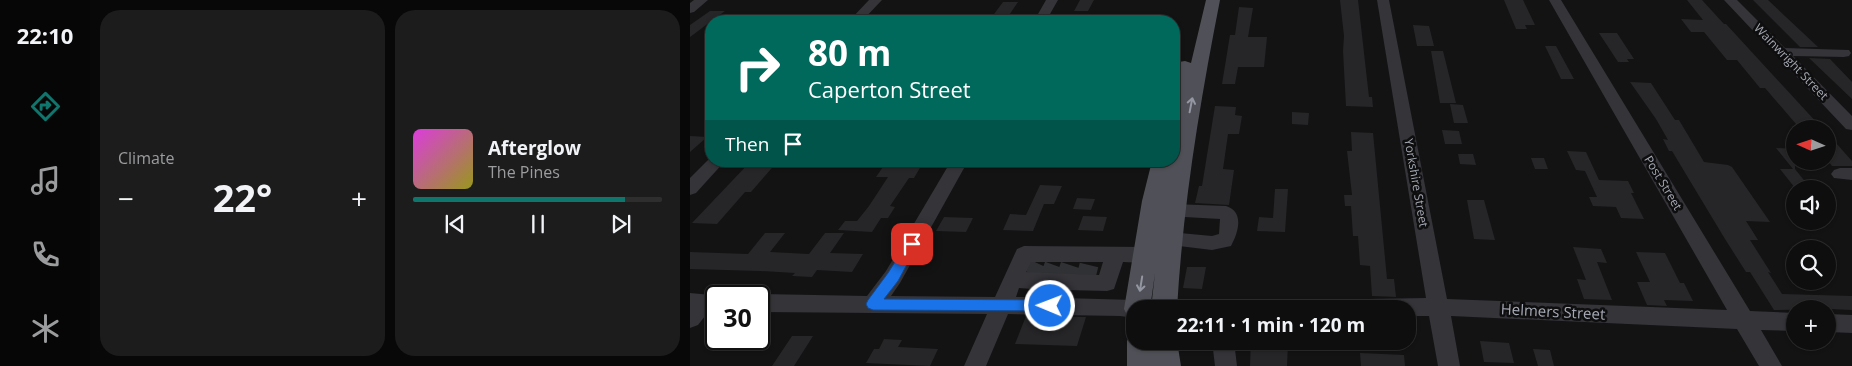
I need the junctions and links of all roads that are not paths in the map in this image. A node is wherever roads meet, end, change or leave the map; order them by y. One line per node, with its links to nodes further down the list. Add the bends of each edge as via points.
1 (702, 0): 9 (street)
2 (876, 0): 10 (street)
3 (1052, 0): 11 (street)
4 (1200, 0): 14 (main road)
5 (1213, 0): 14 (main road)
6 (1382, 0): 36 (street, Yorkshire Street)
7 (1555, 0): 39 (street, Post Street)
8 (1730, 0): 12 (street, Wainwright Street)
9 (690, 9)
10 (861, 15)
11 (1043, 15)
12 (1781, 52): 13 (street); 16 (street, Wainwright Street)
13 (1844, 53)
14 (1194, 58): 15 (main road); 17 (main road, one-way to 14)
15 (1180, 96)
16 (1852, 125)
17 (1180, 135)
18 (711, 167): 22 (street)
19 (957, 167): 32 (street, via 893,277)
20 (1161, 167): 26 (main road)
21 (1177, 167): 23 (main road)
22 (690, 189)
23 (1173, 211): 24 (main road); 24 (street, via 1226,213 1229,216 1228,234 1224,241 1212,243)
24 (1169, 239): 29 (main road)
25 (1115, 255): 26 (street); 27 (street); 27 (street, via 1107,283)
26 (1145, 255): 28 (main road, one-way to 28)
27 (1059, 271): 33 (street); 34 (street)
28 (1138, 300)
29 (1165, 300)
30 (703, 302): 38 (street)
31 (770, 303): 32 (street)
32 (873, 304): 33 (street)
33 (1000, 305): 34 (street); 44 (street)
34 (1050, 306): 37 (street)
35 (1416, 307): 36 (street, Helmers Street)
36 (1438, 307): 39 (street, Helmers Street); 48 (street, Yorkshire Street)
37 (1126, 308)
38 (690, 319)
39 (1745, 321): 40 (street, Helmers Street); 49 (street, Post Street)
40 (1786, 322)
41 (1140, 350): 45 (main road)
42 (1165, 350): 46 (main road)
43 (1224, 350): 47 (street)
44 (975, 366)
45 (1141, 366)
46 (1167, 366)
47 (1226, 366)
48 (1449, 366)
49 (1771, 366)

